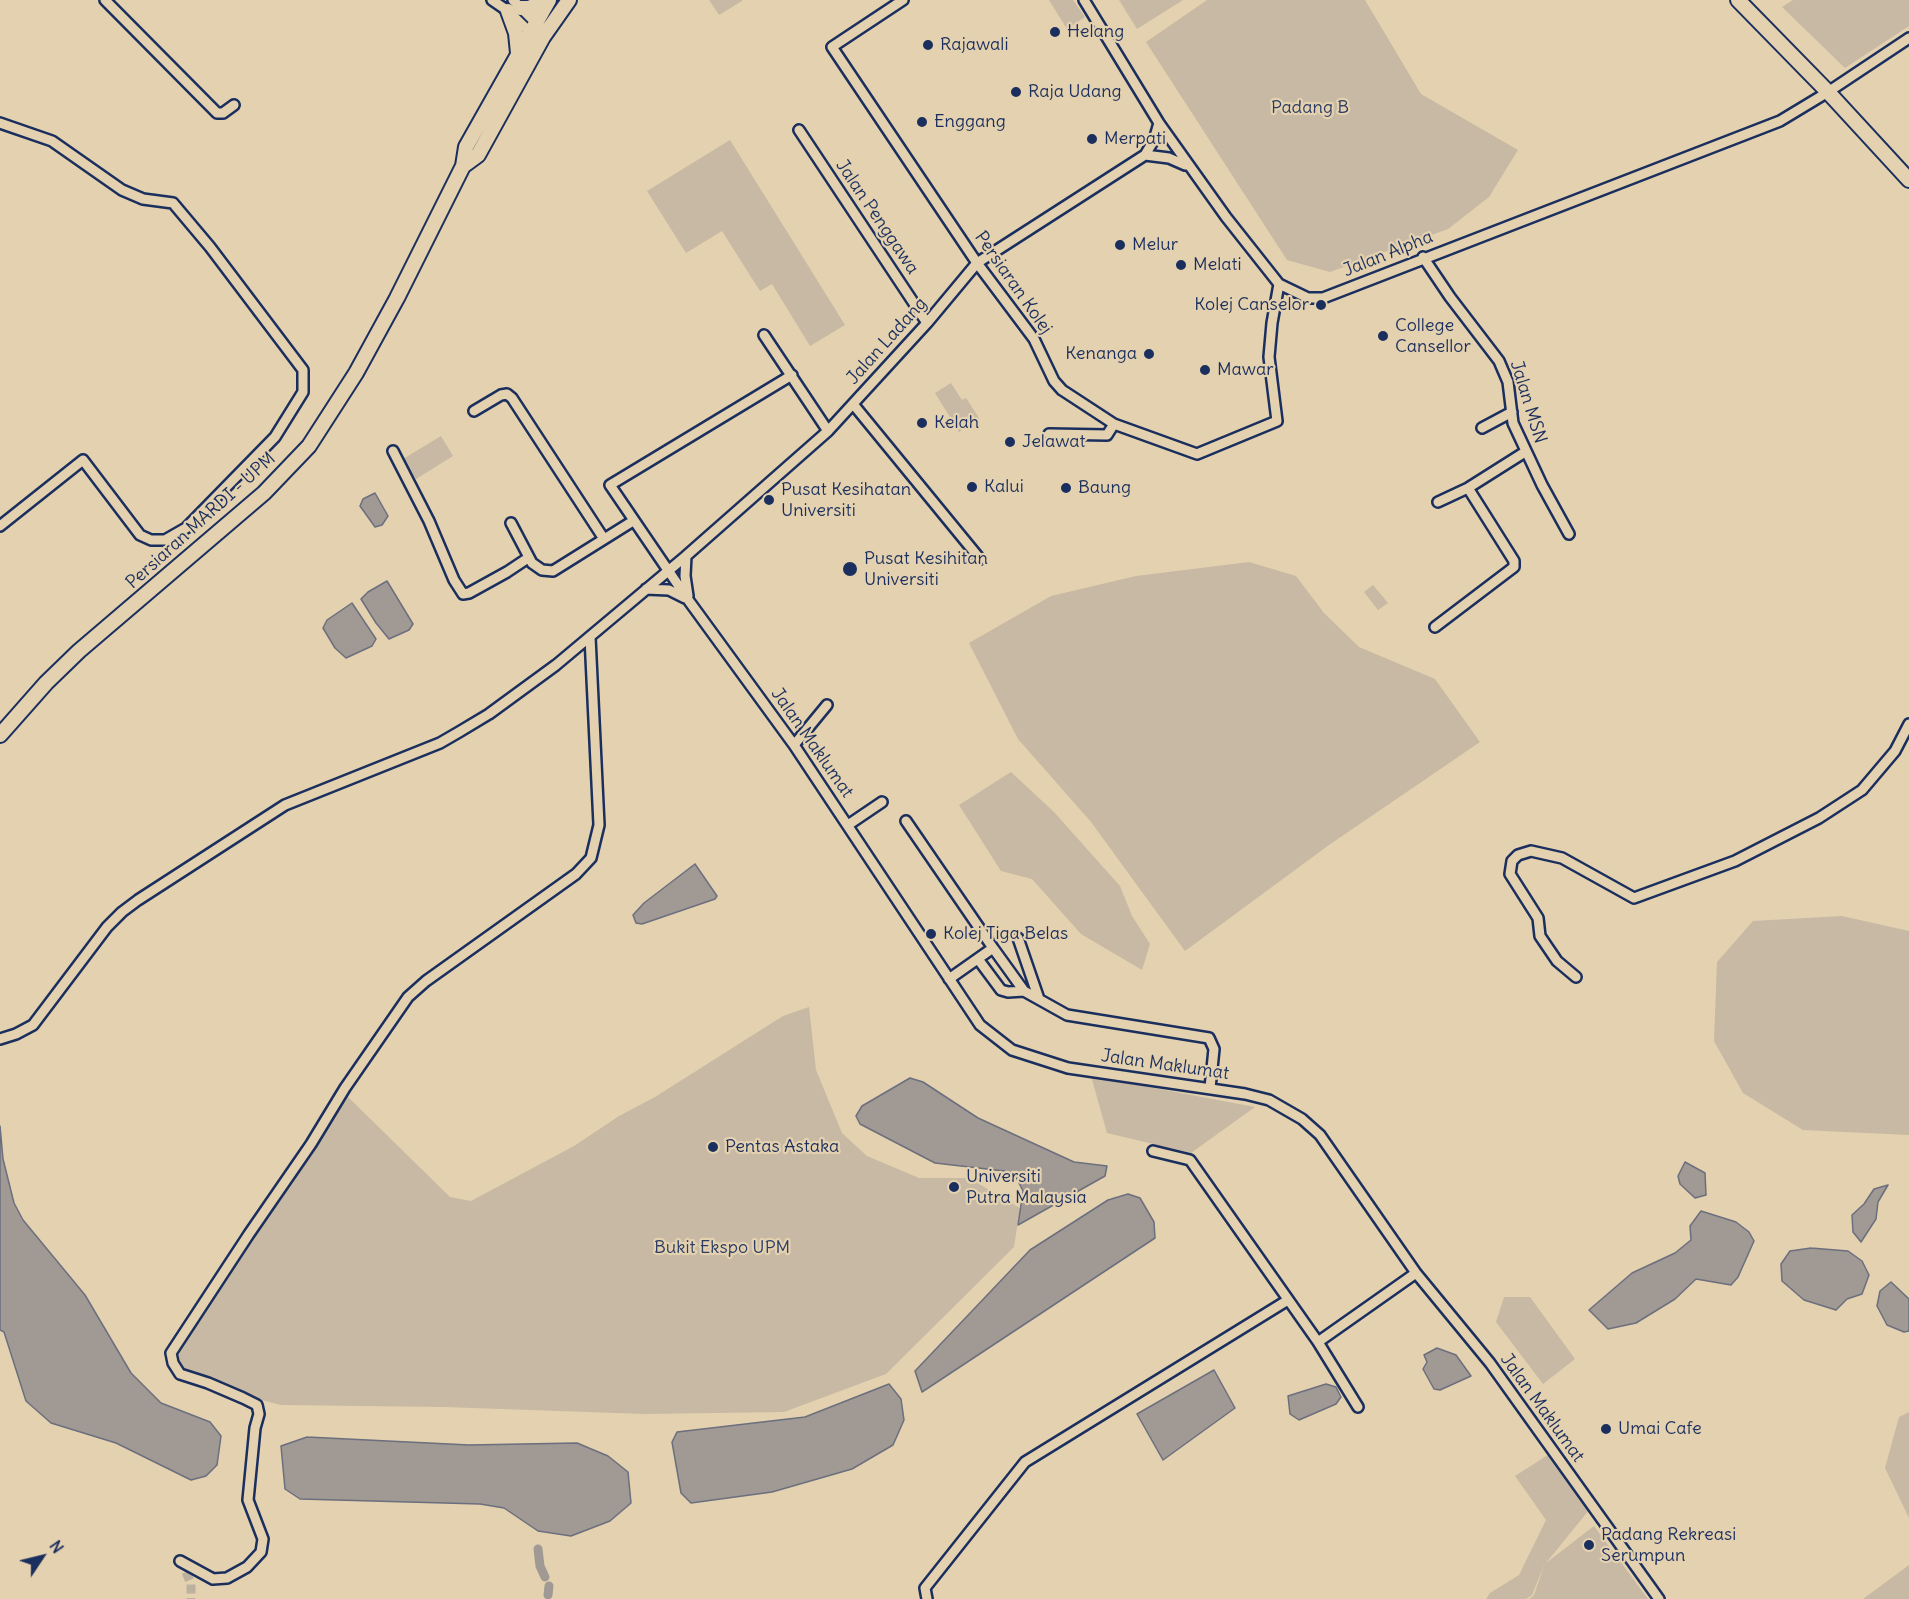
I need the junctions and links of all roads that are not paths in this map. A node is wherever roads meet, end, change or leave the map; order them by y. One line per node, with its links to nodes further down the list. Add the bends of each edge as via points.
1 (105, 0): 13 (street, via 217,113)
2 (492, 0): 8 (street)
3 (548, 0): 8 (street, via 529,8); 9 (street, Persiaran MARDI - UPM)
4 (569, 0): 9 (street, Persiaran MARDI - UPM)
5 (903, 0): 22 (street, Persiaran Kolej, via 832,47)
6 (1084, 0): 15 (street, Jalan Alpha)
7 (1738, 0): 12 (street)
8 (514, 6): 9 (street); 11 (street)
9 (538, 32): 11 (street, Persiaran MARDI - UPM); 18 (street, Persiaran MARDI - UPM, via 478,156)
10 (1909, 38): 12 (street, Jalan Alpha)
11 (518, 53): 18 (street, Persiaran MARDI - UPM, via 466,147)
12 (1828, 92): 20 (street); 21 (street, Jalan Alpha, via 1780,121)
13 (234, 105)
14 (0, 123): 40 (street, via 52,141 122,190 143,199 173,203 303,370 303,392 275,437 186,528 165,540 140,535 83,460)
15 (1159, 123): 17 (street); 19 (street, Jalan Alpha)
16 (800, 130): 24 (street, Jalan Penggawa)
17 (1145, 155): 19 (street, via 1169,158); 22 (street, Jalan Ladang)
18 (462, 166): 52 (street, Persiaran MARDI - UPM, via 361,364 309,446 264,494 79,651)
19 (1189, 167): 23 (street, Jalan Alpha)
20 (1909, 180)
21 (1423, 258): 23 (street, Jalan Alpha, via 1323,298 1308,298); 29 (street, Jalan MSN, via 1499,361 1508,382)
22 (977, 263): 24 (street, Jalan Ladang); 30 (street, Persiaran Kolej, via 1034,339 1054,381)
23 (1279, 284): 30 (street, Persiaran Kolej, via 1269,357 1277,421 1197,454)
24 (927, 323): 27 (street, Jalan Ladang)
25 (764, 335): 26 (street)
26 (792, 375): 32 (street); 38 (street, Jalan Maklumat, via 610,485)
27 (852, 404): 32 (street, Jalan Ladang); 45 (street)
28 (474, 411): 42 (street, via 501,394 512,398)
29 (1512, 412): 31 (street); 35 (street, Jalan MSN)
30 (1114, 424): 33 (street, via 1107,435)
31 (1482, 428)
32 (828, 430): 43 (street, Jalan Ladang)
33 (1048, 434)
34 (393, 451): 44 (street, via 463,594)
35 (1525, 452): 36 (street); 41 (street, Jalan MSN)
36 (1468, 488): 37 (street); 49 (street, via 1514,561 1514,567)
37 (1438, 502)
38 (633, 521): 42 (street); 46 (street, Jalan Maklumat)
39 (511, 523): 44 (street)
40 (0, 526)
41 (1569, 534)
42 (603, 539): 44 (street, via 553,571 542,570)
43 (686, 556): 46 (street, Jalan Ladang); 48 (street)
44 (528, 558)
45 (981, 559)
46 (668, 571): 47 (street, Jalan Ladang); 48 (street, Jalan Maklumat)
47 (646, 590): 48 (street, via 669,590); 50 (street, Jalan Ladang)
48 (689, 601): 56 (street, Jalan Maklumat)
49 (1435, 627)
50 (590, 637): 67 (street, Jalan Ladang, via 518,694 459,732 285,805 138,900 107,927 33,1025); 74 (street, via 599,825 591,858 576,874 408,997 171,1353 180,1374 257,1405 259,1414 248,1500 263,1539 261,1552 247,1567 227,1578 213,1579 180,1561)
51 (827, 705): 56 (street)
52 (17, 718): 54 (street, Persiaran MARDI - UPM); 55 (street, Persiaran MARDI - UPM)
53 (1909, 724): 63 (street, via 1895,751 1862,790 1735,861 1634,898 1562,858 1531,850 1518,855 1512,861 1510,874 1538,918 1540,936 1557,961)
54 (0, 735)
55 (0, 742)
56 (794, 745): 59 (street, Jalan Maklumat)
57 (882, 802): 59 (street)
58 (906, 821): 61 (street)
59 (848, 825): 64 (street, Jalan Maklumat)
60 (1018, 938): 66 (street)
61 (993, 948): 62 (street); 65 (street)
62 (978, 959): 64 (street); 65 (street, via 1001,990)
63 (1576, 977)
64 (950, 979): 68 (street, Jalan Maklumat, via 980,1024 1012,1050 1068,1068)
65 (1024, 991): 66 (street)
66 (1039, 999): 68 (street, via 1067,1015 1209,1038 1214,1049)
67 (0, 1040)
68 (1210, 1088): 70 (street, Jalan Maklumat, via 1269,1100 1302,1119 1320,1135)
69 (1153, 1151): 71 (street, via 1190,1160)
70 (1416, 1273): 72 (street); 76 (street, Jalan Maklumat, via 1490,1363)
71 (1287, 1300): 72 (street); 75 (street, via 1025,1462 925,1588)
72 (1318, 1342): 73 (street)
73 (1358, 1407)
74 (186, 1572)
75 (927, 1599)
76 (1659, 1599)

